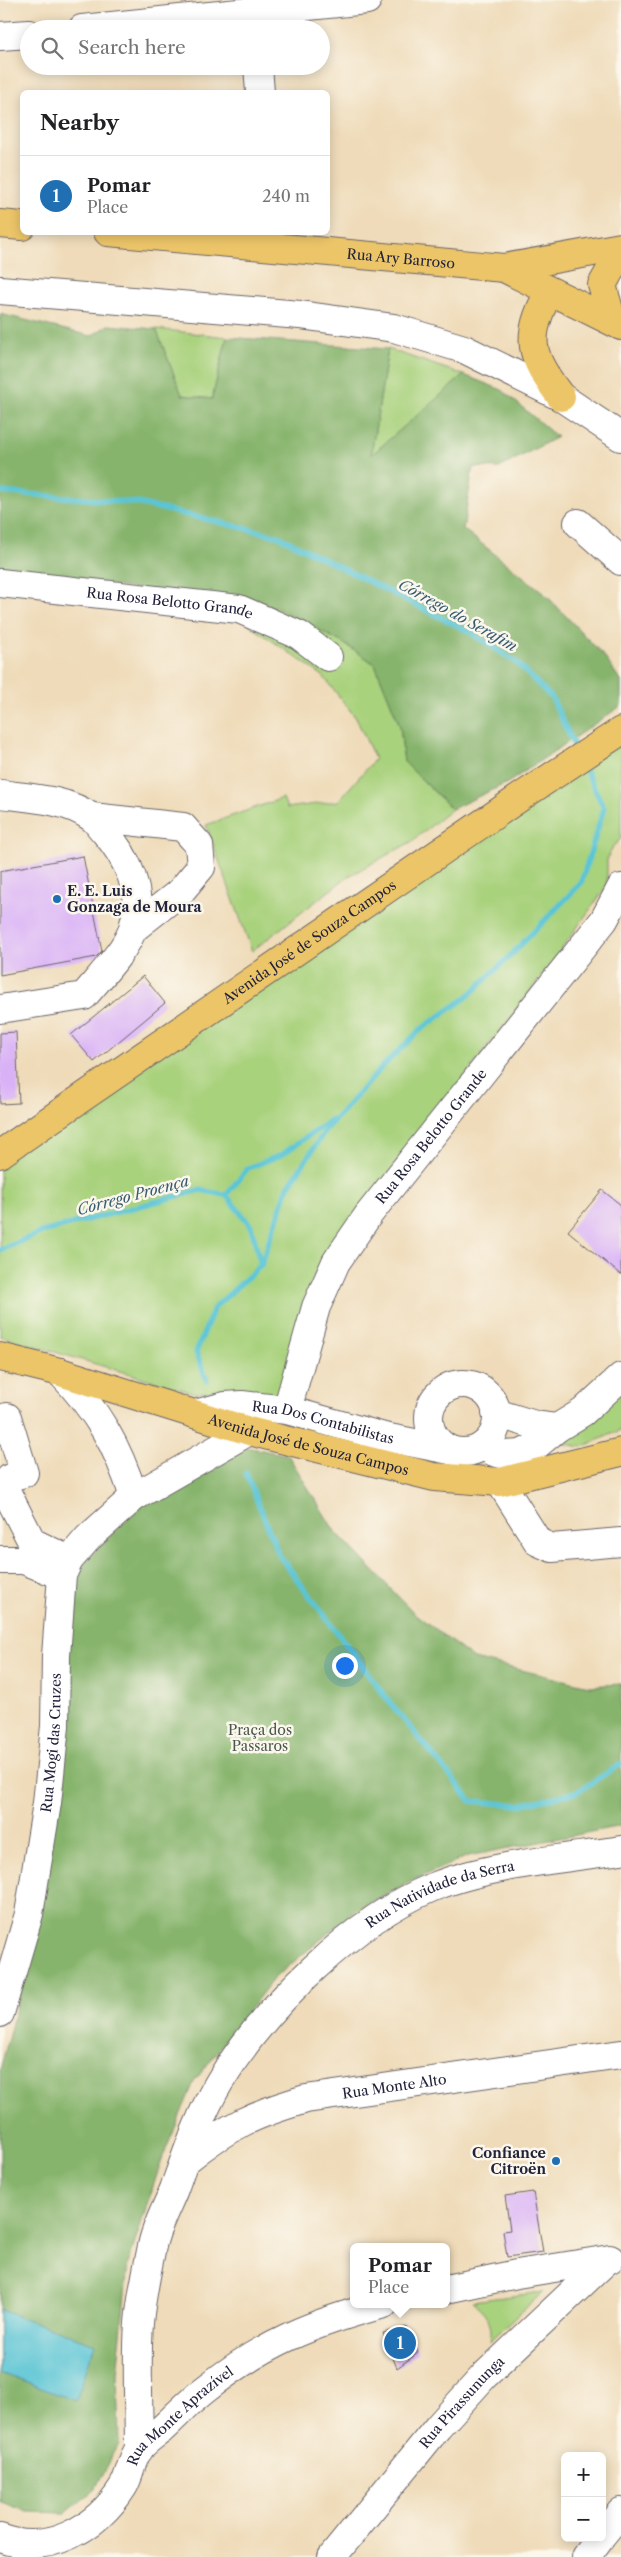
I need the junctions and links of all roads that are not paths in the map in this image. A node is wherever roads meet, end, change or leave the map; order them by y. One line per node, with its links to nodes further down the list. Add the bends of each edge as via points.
1 (367, 0): 2 (street)
2 (252, 14): 3 (street)
3 (184, 20)
4 (20, 35): 5 (street)
5 (0, 36)
6 (259, 75): 7 (street)
7 (260, 90)
8 (0, 224): 9 (main road)
9 (20, 226)
10 (180, 235): 11 (main road, Rua Ary Barroso)
11 (275, 239): 14 (main road, Rua Ary Barroso)
12 (621, 247): 14 (main road)
13 (621, 251): 17 (main road, via 602,285)
14 (504, 268): 16 (main road, Rua Ary Barroso)
15 (0, 290): 18 (street, via 300,315 394,328 464,349)
16 (548, 292): 17 (main road, Rua Ary Barroso); 18 (main road, via 538,312 532,343 541,371)
17 (617, 323)
18 (562, 396): 19 (street)
19 (621, 437)
20 (578, 522): 21 (street)
21 (621, 561)
22 (0, 583): 23 (street, Rua Rosa Belotto Grande, via 239,609 299,635)
23 (328, 657)
24 (621, 732): 30 (main road, Avenida José de Souza Campos, via 525,794)
25 (0, 794): 26 (street, via 56,802)
26 (92, 817): 28 (street, via 130,867 138,899); 28 (street, via 183,827 199,845 201,867 180,892)
27 (621, 888): 34 (street, Rua Rosa Belotto Grande, via 604,920 369,1214 336,1262 316,1307)
28 (133, 929): 29 (street, via 112,962 84,996)
29 (0, 1009)
30 (0, 1154)
31 (0, 1357): 32 (main road, Avenida José de Souza Campos)
32 (60, 1372): 36 (main road, Avenida José de Souza Campos); 47 (street, via 112,1438)
33 (621, 1377): 40 (street, via 583,1412)
34 (287, 1410): 36 (street, Rua Dos Contabilistas, via 242,1405); 41 (street, Rua Dos Contabilistas)
35 (496, 1413): 38 (street, via 490,1398 481,1390 460,1384 449,1387 433,1400 429,1412); 40 (street, via 535,1425); 42 (street, via 494,1430)
36 (195, 1414): 39 (main road, Avenida José de Souza Campos)
37 (6, 1418): 49 (street, via 24,1473 5,1483)
38 (431, 1430): 41 (street, Rua Dos Contabilistas); 43 (street, via 436,1440)
39 (249, 1431): 46 (main road, Avenida José de Souza Campos, via 434,1477); 47 (street)
40 (551, 1434): 42 (street, via 521,1454 506,1455); 45 (street)
41 (384, 1437): 43 (street, Rua Dos Contabilistas)
42 (484, 1445): 43 (street, via 462,1452)
43 (450, 1450)
44 (621, 1452): 45 (main road, Avenida José de Souza Campos)
45 (589, 1459): 46 (main road, Avenida José de Souza Campos)
46 (500, 1482): 48 (street, via 538,1542 552,1548)
47 (134, 1497): 50 (street, via 88,1538)
48 (621, 1542)
49 (19, 1554): 50 (street)
50 (65, 1568): 52 (street, Rua Mogi das Cruzes, via 56,1656 56,1726 48,1803 29,1914)
51 (621, 1850): 54 (street, Rua Natividade da Serra, via 525,1864 434,1886 403,1902 353,1936 286,1994 248,2041 220,2082)
52 (0, 2013)
53 (621, 2054): 54 (street, Rua Monte Alto, via 306,2099 242,2121 215,2136)
54 (182, 2163): 58 (street, via 153,2243 140,2323)
55 (614, 2258): 56 (street); 63 (street, Rua Pirassununga, via 478,2384)
56 (450, 2288)
57 (369, 2308): 58 (street, Rua Monte Aprazível, via 328,2319 272,2343 206,2388)
58 (139, 2450): 61 (street, Rua Monte Aprazível, via 124,2486 108,2510 84,2528 65,2539 42,2544)
59 (621, 2512): 60 (street)
60 (606, 2530)
61 (0, 2538)
62 (597, 2542): 64 (street)
63 (332, 2557)
64 (586, 2557)

